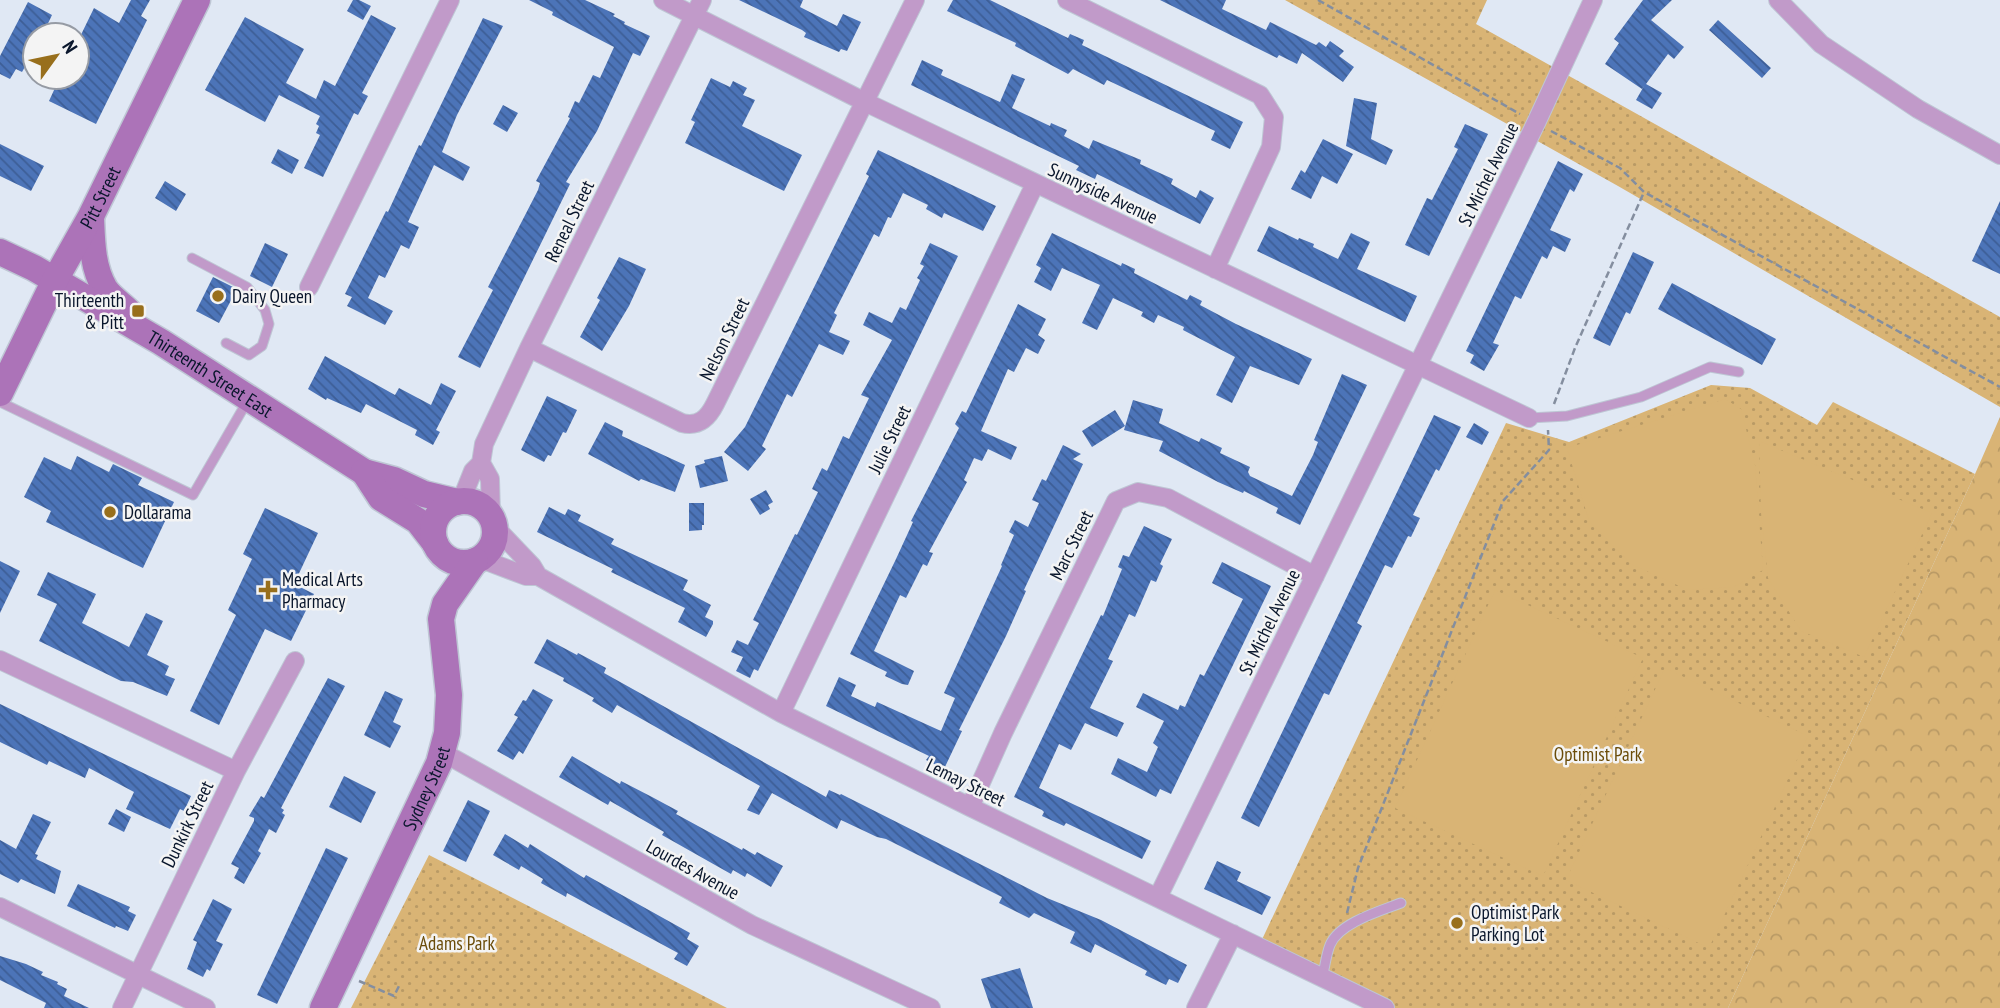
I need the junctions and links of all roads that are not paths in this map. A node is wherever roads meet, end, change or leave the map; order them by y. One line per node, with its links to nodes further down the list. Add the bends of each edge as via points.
1 (197, 0): 13 (street, Pitt Street)
2 (450, 0): 18 (street)
3 (663, 0): 9 (street, Sunnyside Avenue)
4 (702, 0): 9 (street, Reneal Street)
5 (915, 0): 10 (street)
6 (1067, 0): 16 (street, via 1260,95 1274,117 1270,147)
7 (1593, 0): 22 (street, St Michel Avenue)
8 (1778, 0): 11 (street, via 1821,44 1918,109)
9 (694, 17): 10 (street, Sunnyside Avenue); 21 (street, Reneal Street)
10 (865, 102): 12 (street, Sunnyside Avenue); 21 (street, Nelson Street, via 705,419 682,424)
11 (2000, 155)
12 (1035, 184): 16 (street, Sunnyside Avenue); 38 (street, Julie Street)
13 (91, 216): 17 (street, Pitt Street); 19 (street, via 93,252 106,290)
14 (0, 252): 17 (street, Thirteenth Street East)
15 (192, 258): 20 (lane, via 247,286 265,310 270,324 262,346 249,355)
16 (1215, 269): 22 (street, Sunnyside Avenue)
17 (55, 280): 19 (street, Thirteenth Street East); 24 (street, Pitt Street)
18 (309, 287)
19 (161, 342): 25 (street, Thirteenth Street East)
20 (226, 343)
21 (529, 348): 28 (street, Reneal Street, via 484,444)
22 (1417, 365): 27 (street, Sunnyside Avenue); 35 (street, St. Michel Avenue)
23 (1738, 372): 27 (lane, via 1710,367 1641,397 1567,416)
24 (0, 393)
25 (249, 397): 26 (lane, via 194,495); 29 (street, Thirteenth Street East)
26 (0, 402)
27 (1529, 418)
28 (481, 463): 30 (street, Reneal Street); 31 (street, via 490,478)
29 (364, 472): 30 (street, Thirteenth Street East, via 424,494); 32 (street, Thirteenth Street East, via 382,498 418,521)
30 (459, 501): 31 (street, via 476,503); 32 (street, via 437,517)
31 (493, 521): 33 (street, via 492,546); 34 (street, Lemay Street)
32 (435, 543): 33 (street, via 453,561)
33 (485, 562): 34 (street, Lemay Street); 39 (street, Sydney Street, via 445,604 441,619 449,695)
34 (537, 576): 38 (street, Lemay Street)
35 (1315, 576): 41 (street, Marc Street, via 1168,498 1139,492 1116,501); 42 (street, St. Michel Avenue)
36 (0, 660): 40 (street)
37 (295, 661): 40 (street, Dunkirk Street)
38 (782, 713): 41 (street, Lemay Street)
39 (442, 751): 50 (street, Sydney Street, via 426,794); 51 (street, Lourdes Avenue, via 751,925)
40 (236, 771): 46 (street, Dunkirk Street)
41 (970, 807): 42 (street, Lemay Street)
42 (1158, 897): 45 (street, Lemay Street)
43 (1401, 903): 47 (lane, via 1367,915 1330,943)
44 (0, 906): 46 (street)
45 (1233, 934): 47 (street, Lemay Street); 52 (street)
46 (138, 974): 48 (street, Dunkirk Street); 49 (street)
47 (1322, 978): 53 (street, Lemay Street)
48 (122, 1008)
49 (206, 1008)
50 (323, 1008)
51 (931, 1008)
52 (1196, 1008)
53 (1385, 1008)

